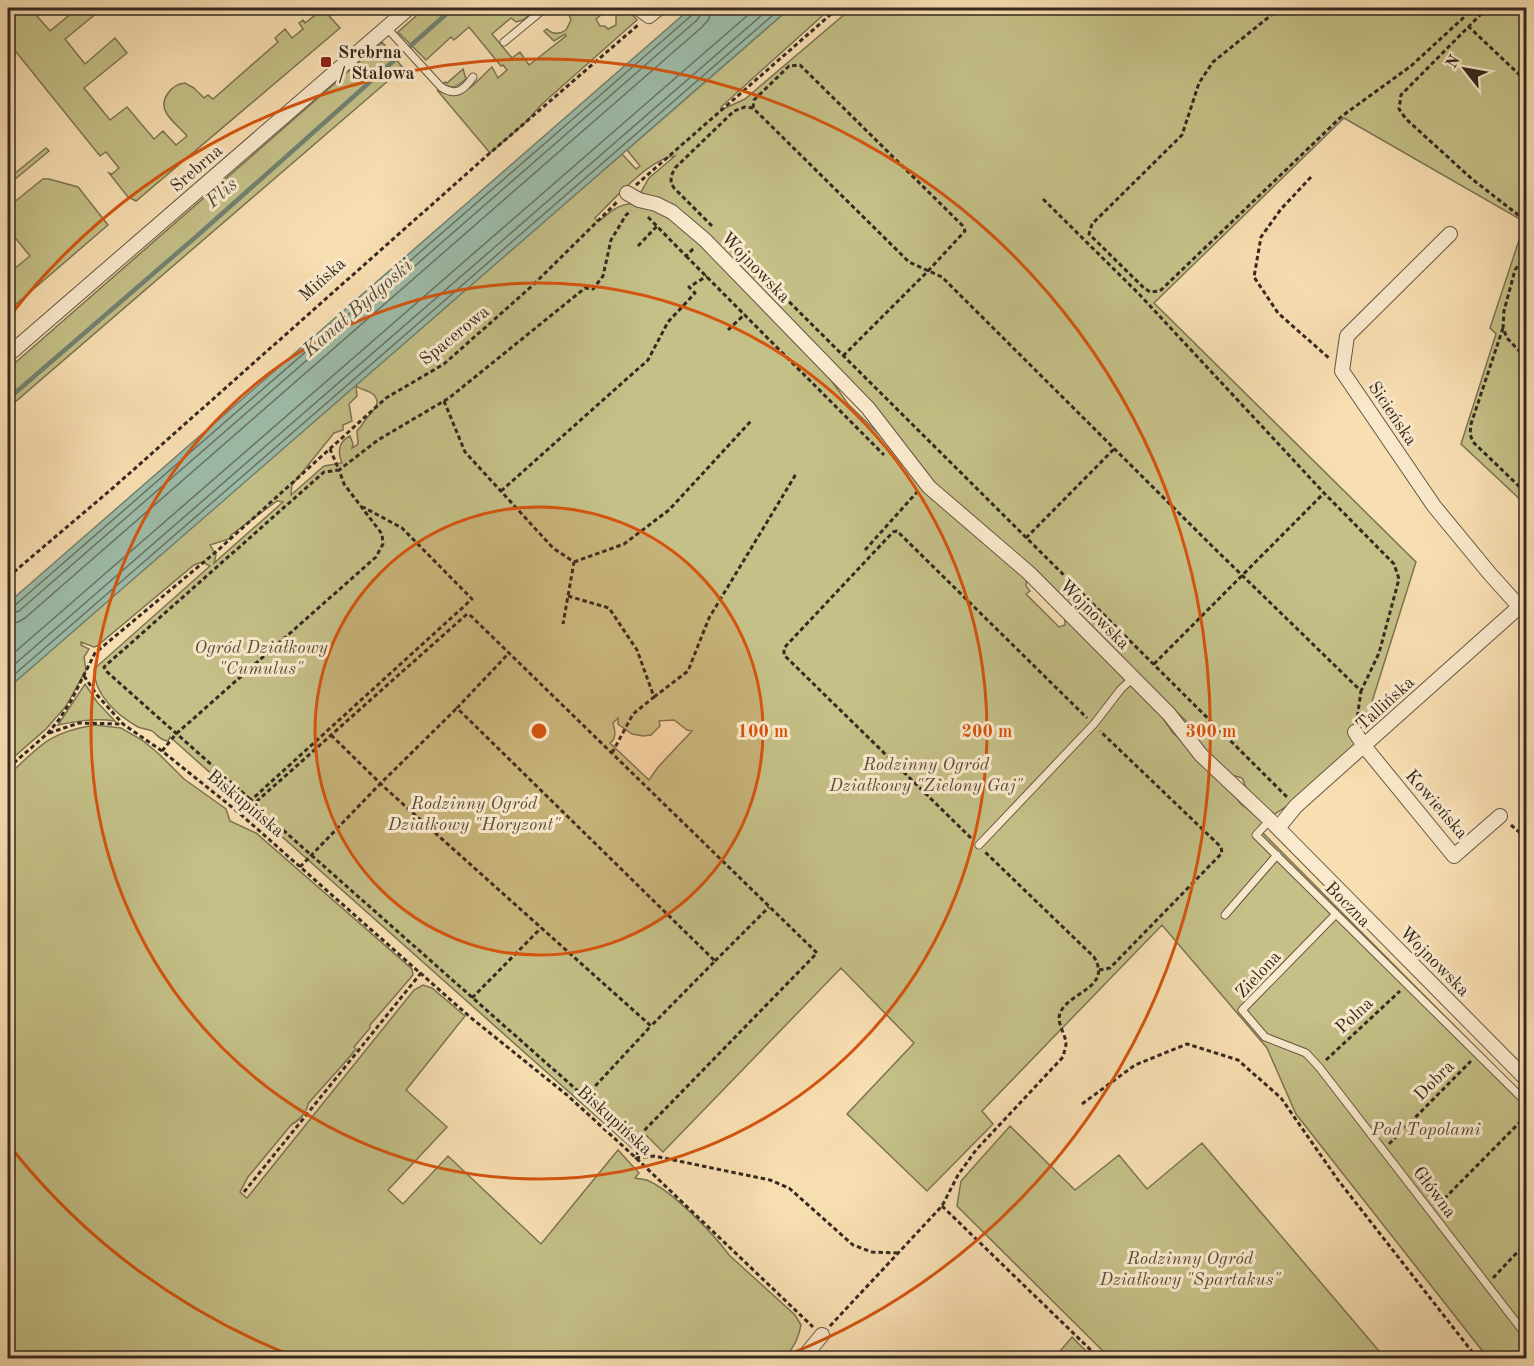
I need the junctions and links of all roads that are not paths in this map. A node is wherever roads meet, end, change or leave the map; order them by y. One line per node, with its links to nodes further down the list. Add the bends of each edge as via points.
1 (409, 8): 3 (street, Srebrna)
2 (545, 8): 4 (lane)
3 (387, 27): 5 (lane, via 446,90 461,90); 8 (street, Srebrna)
4 (504, 42)
5 (473, 77)
6 (627, 193): 10 (street, Wojnowska, via 672,212 705,240 868,408 929,487 1029,573)
7 (1450, 234): 9 (street, Sicieńska, via 1347,336 1342,371 1434,506)
8 (8, 356)
9 (1523, 610): 12 (street, Tallińska)
10 (1133, 678): 14 (street, Wojnowska, via 1169,714 1201,755); 15 (lane)
11 (1355, 732): 12 (street, Kowieńska)
12 (1364, 746): 13 (street, Kowieńska, via 1454,856); 14 (street, Tallińska)
13 (1500, 816)
14 (1274, 824): 16 (lane, Boczna, via 1256,835); 20 (street, Wojnowska)
15 (979, 845)
16 (1277, 855): 17 (lane, Boczna); 18 (lane)
17 (1336, 914): 19 (lane, Zielona, via 1242,1010 1265,1036 1306,1053); 21 (lane, Boczna)
18 (1225, 915)
19 (1319, 1067): 23 (lane, Główna)
20 (1527, 1079)
21 (1527, 1102)
22 (822, 1335): 24 (street)
23 (1527, 1335)
24 (803, 1359)

